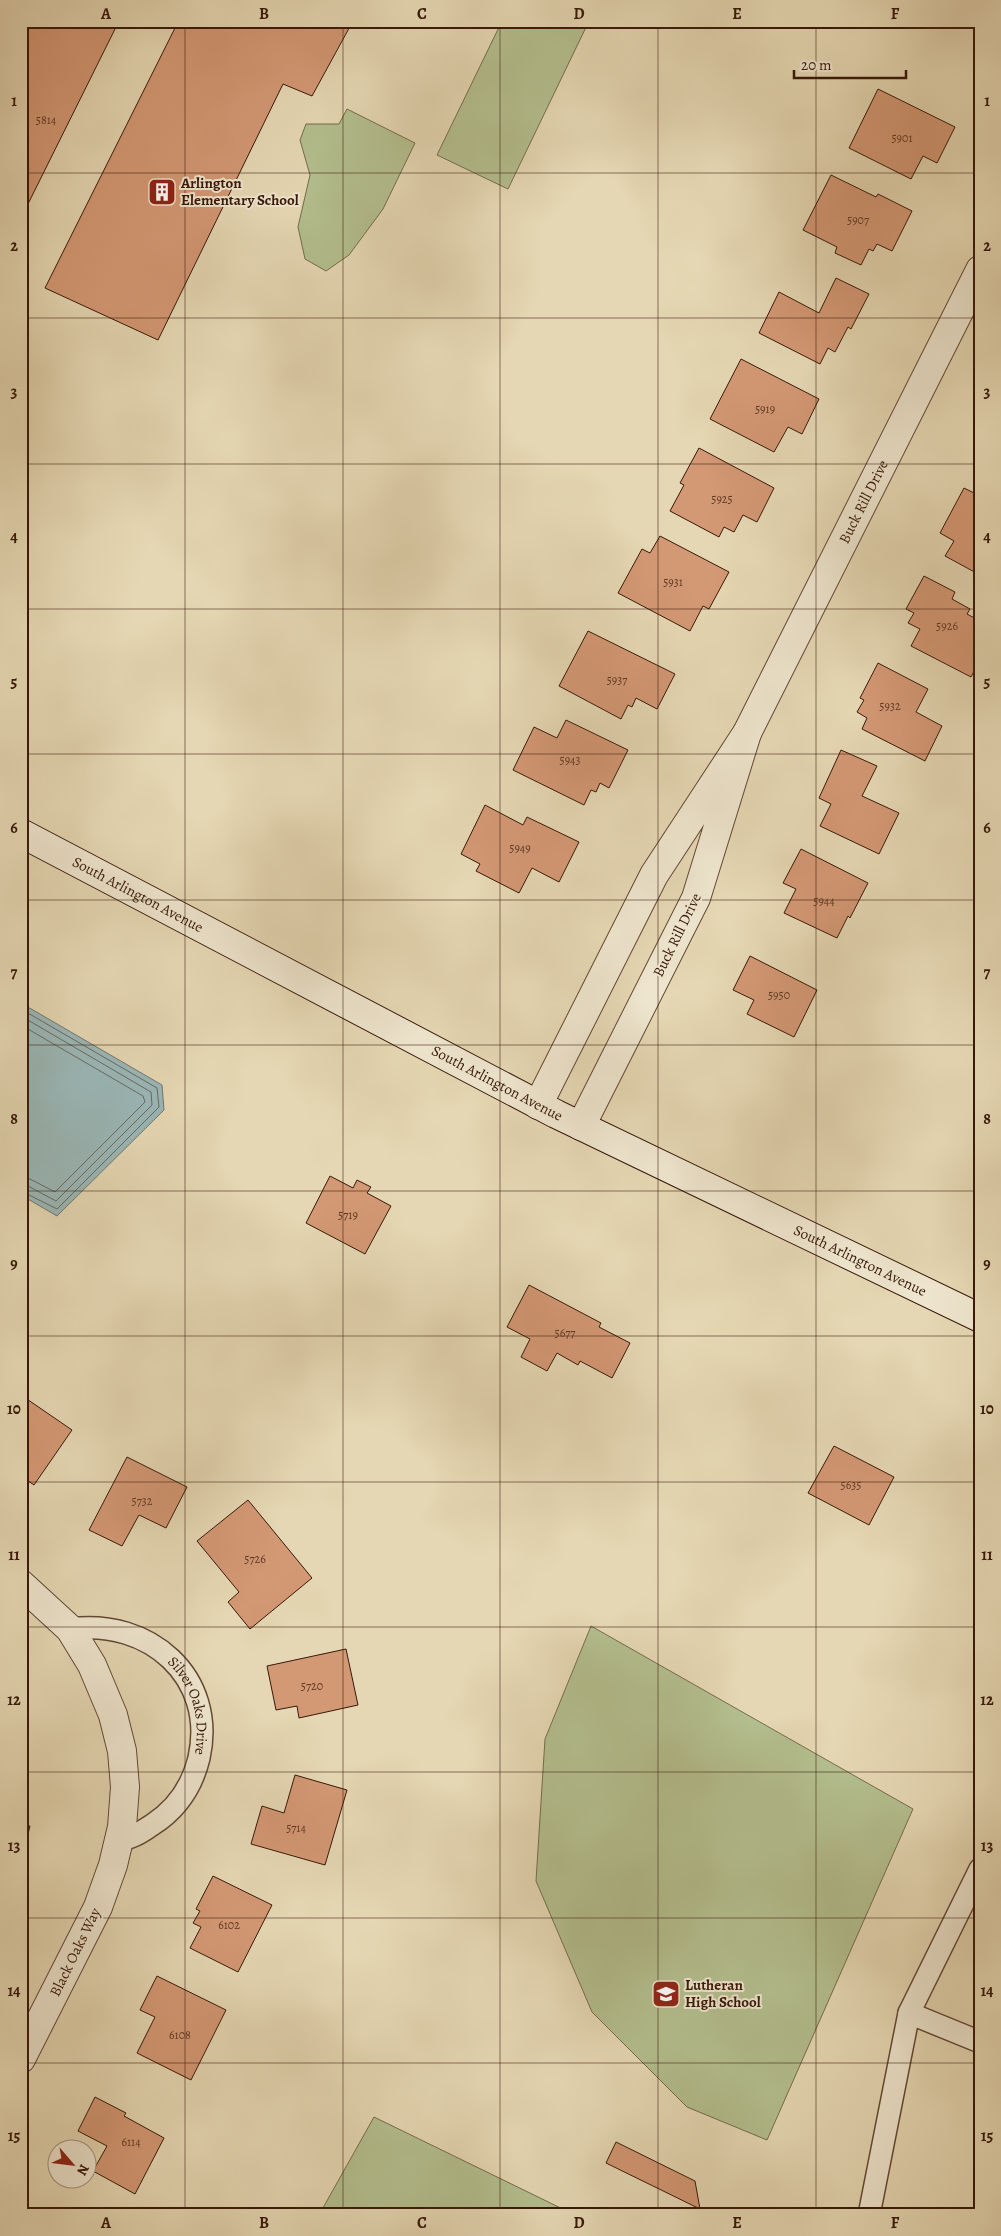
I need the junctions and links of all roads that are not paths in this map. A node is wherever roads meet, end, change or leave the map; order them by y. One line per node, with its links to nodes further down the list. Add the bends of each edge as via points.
1 (980, 270): 2 (street, Buck Rill Drive)
2 (747, 733): 4 (street, Buck Rill Drive, via 654,876); 5 (street, Buck Rill Drive, via 696,898)
3 (21, 833): 4 (street, South Arlington Avenue)
4 (538, 1104): 5 (street, South Arlington Avenue)
5 (580, 1126): 6 (street, South Arlington Avenue)
6 (980, 1318)
7 (21, 1584): 8 (street)
8 (70, 1628): 9 (street, via 100,1681 122,1751 125,1806); 9 (lane, Silver Oaks Drive, via 106,1627 147,1640 178,1667 201,1713 201,1748 194,1778 184,1796 162,1818 128,1839)
9 (118, 1840): 13 (street, Black Oaks Way, via 98,1907)
10 (980, 1869): 11 (lane)
11 (909, 2013): 12 (lane); 14 (lane)
12 (980, 2042)
13 (21, 2060)
14 (869, 2215)

